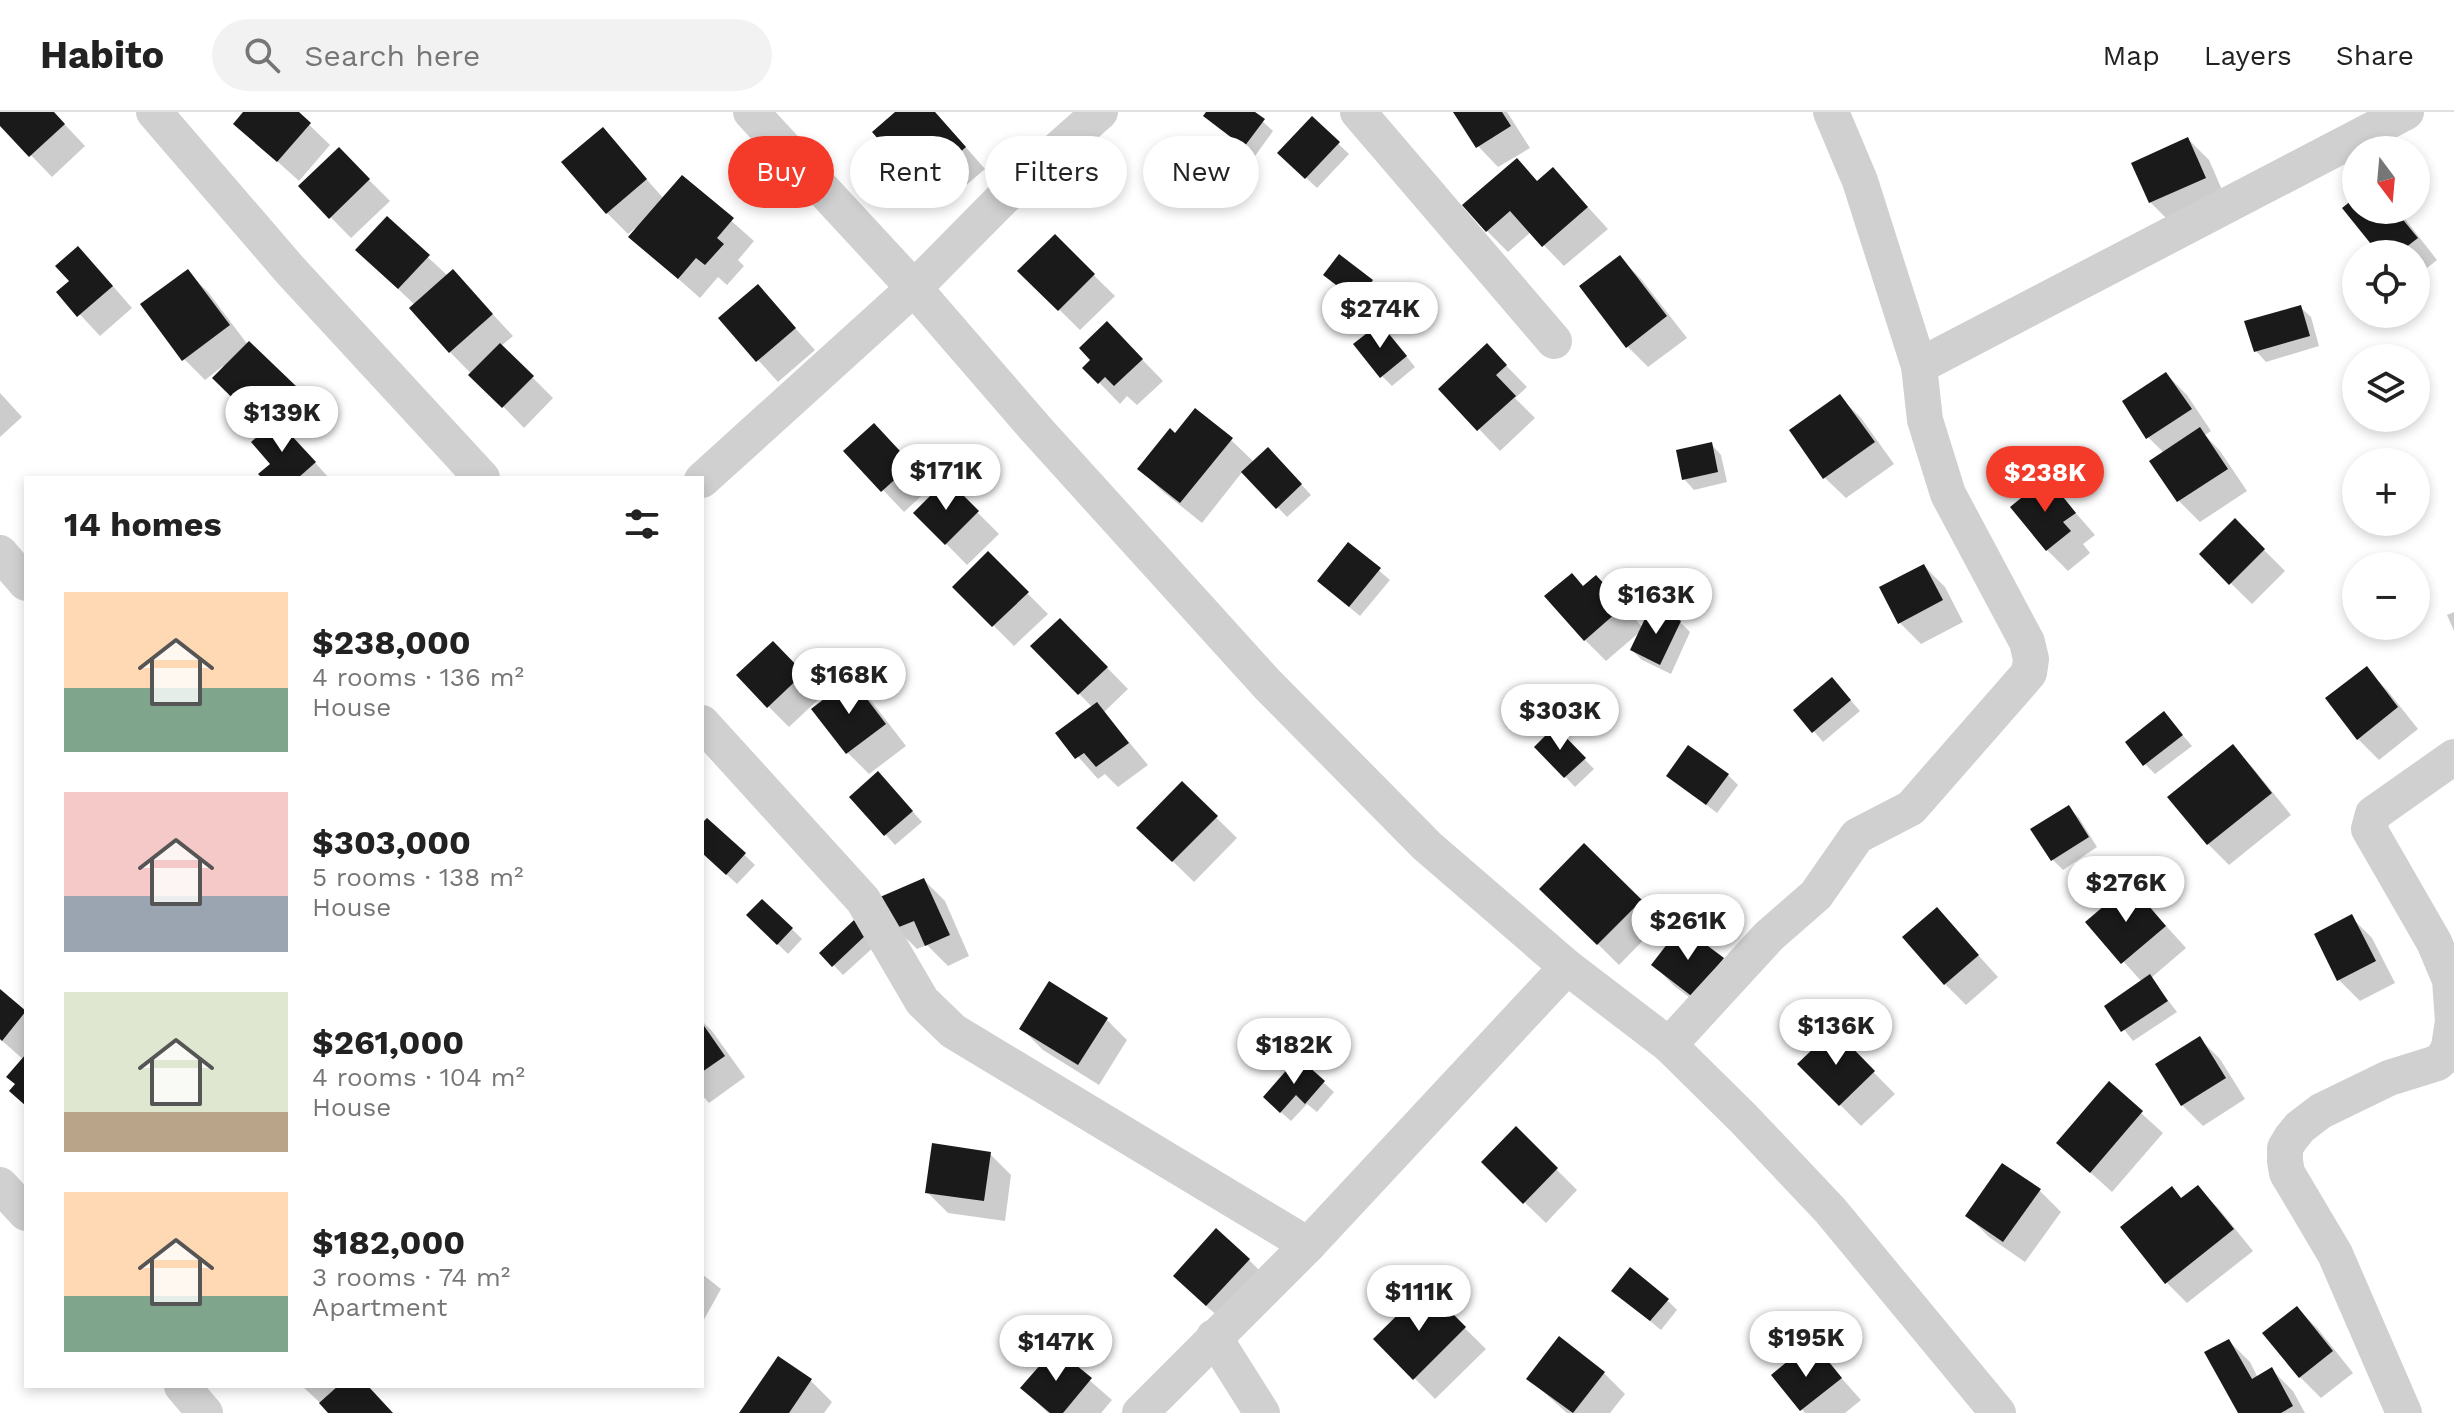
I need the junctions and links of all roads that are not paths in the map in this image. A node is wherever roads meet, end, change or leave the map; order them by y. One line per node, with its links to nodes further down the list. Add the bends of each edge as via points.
1 (154, 112): 10 (street, via 290,270)
2 (751, 112): 7 (street)
3 (1100, 112): 7 (street, via 1002,199)
4 (1358, 112): 8 (street)
5 (1831, 112): 9 (street, via 1860,181)
6 (2406, 112): 9 (street)
7 (914, 288): 11 (street); 16 (street, via 1267,684 1427,846)
8 (1554, 341)
9 (1919, 366): 17 (street, via 1925,420 1948,494 2027,642 2029,673 1911,808 1857,836 1816,895 1769,936)
10 (480, 476)
11 (704, 478)
12 (0, 553): 13 (street)
13 (24, 581)
14 (704, 725): 20 (street, via 863,900 922,1001 953,1031)
15 (2454, 757): 27 (street, via 2373,814 2369,829 2450,980 2449,1047 2437,1063 2389,1078 2321,1111 2285,1148 2287,1173 2335,1254)
16 (1567, 967): 17 (street); 20 (street)
17 (1669, 1045): 26 (street, via 1830,1210)
18 (0, 1185): 19 (street)
19 (24, 1211)
20 (1308, 1245): 21 (street)
21 (1214, 1337): 24 (street); 25 (street)
22 (184, 1388): 23 (street)
23 (205, 1413)
24 (1140, 1413)
25 (1262, 1413)
26 (1998, 1413)
27 (2404, 1413)

